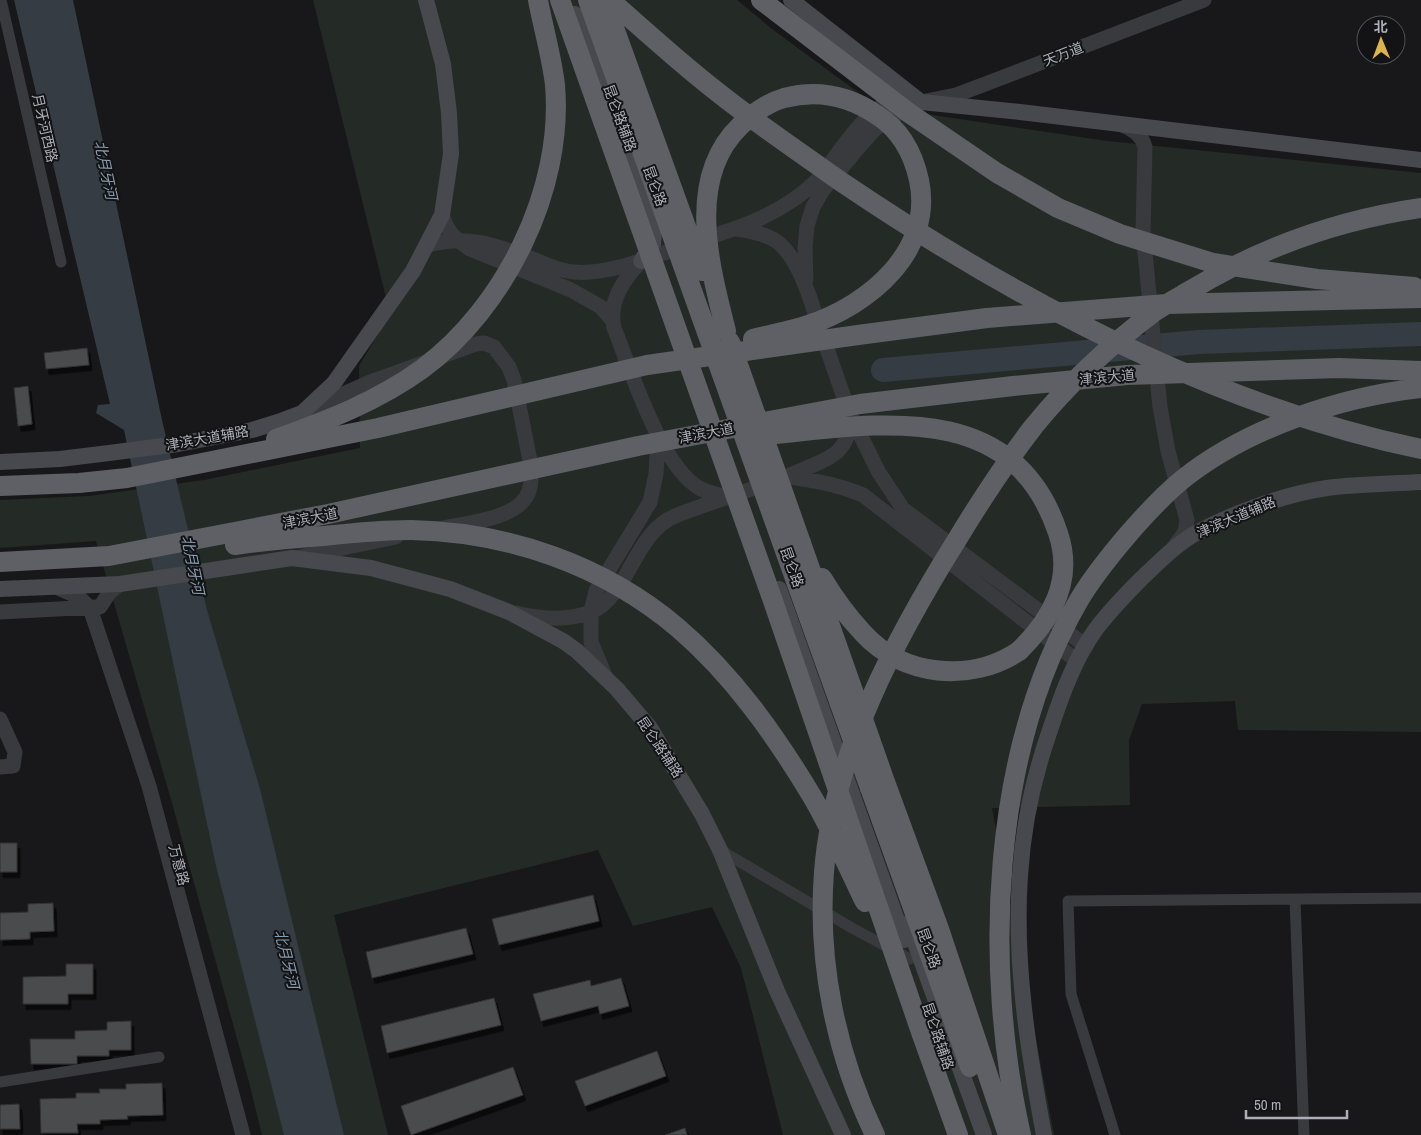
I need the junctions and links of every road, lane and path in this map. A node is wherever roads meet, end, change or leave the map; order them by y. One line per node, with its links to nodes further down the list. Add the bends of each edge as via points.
1 (1, 0): 25 (street, 月牙河西路)
2 (426, 0): 19 (main road, via 443,64 450,113 451,154)
3 (538, 0): 40 (highway, bridge, via 554,85 555,113 548,180 530,231 496,292 458,336 422,368 371,400 303,429)
4 (560, 0): 68 (highway, 昆仑路, bridge, via 773,601)
5 (570, 0): 24 (main road, 昆仑路辅路, via 654,229 652,244)
6 (578, 0): 22 (main road, 昆仑路辅路, via 661,228 678,240)
7 (588, 0): 78 (highway, 昆仑路, bridge)
8 (604, 0): 30 (highway, bridge)
9 (610, 0): 38 (highway, bridge, via 696,75 792,147 962,259 1129,348 1206,382 1358,436)
10 (761, 0): 26 (highway, bridge, via 909,113 997,173 1058,208 1120,234 1213,262 1317,279)
11 (791, 0): 13 (main road)
12 (1204, 0): 13 (street, 天万道, via 956,95)
13 (921, 102): 14 (main road); 20 (street, via 898,100 882,105 864,121 805,190 771,213); 27 (street, via 875,129 823,190 807,226)
14 (1121, 124): 15 (main road); 16 (street)
15 (1171, 131): 16 (street, via 1154,133); 17 (main road)
16 (1144, 139): 45 (street, bridge, via 1140,152 1139,257 1163,427)
17 (1421, 160)
18 (1421, 208): 74 (highway, bridge, via 1332,226 1271,248 1212,277 1157,310 1106,351 1034,426 984,496 935,574 870,701 851,749 835,806 824,872 824,939 832,1009 858,1098)
19 (442, 215): 21 (street, via 446,228); 23 (main road)
20 (737, 229): 22 (street); 27 (street, via 760,234 779,244 789,254)
21 (457, 240): 23 (street); 24 (street, via 494,245 574,272 603,270); 29 (street, via 470,249 571,290 601,307)
22 (696, 242): 24 (street)
23 (428, 245): 34 (main road, via 344,370)
24 (641, 261): 29 (street, via 619,288)
25 (61, 262)
26 (1421, 288)
27 (807, 289): 35 (street)
28 (1421, 298): 31 (highway, bridge, via 1167,304 987,318)
29 (613, 321): 36 (street)
30 (726, 330): 31 (highway, bridge, via 711,268 707,207 713,171 724,146 734,132 763,107 797,95 826,94 844,98 878,115 907,146 915,164 921,202 919,222 904,257 878,287 809,325); 47 (highway, bridge)
31 (647, 366): 40 (highway, bridge, via 378,428)
32 (1421, 371): 37 (highway, 津滨大道, bridge, via 1339,368 1070,380 860,404)
33 (1421, 388): 80 (highway, bridge, via 1358,399 1263,430 1208,462 1183,478 1137,524 1079,600 1049,663 1032,710 1019,755 1004,838 1000,973 1011,1085)
34 (302, 413): 39 (main road, 津滨大道辅路, via 252,430 178,444 60,459); 50 (street, via 370,382 466,346 484,343 500,354 514,380 531,479 526,498 507,513)
35 (850, 414): 41 (street, via 849,434 836,452); 59 (street, via 878,470 904,509)
36 (658, 438): 44 (street, via 688,479 700,489); 58 (street, via 650,502 596,591)
37 (638, 446): 47 (highway, bridge, via 869,426 905,425 959,432 998,451 1018,467 1039,491 1060,539 1062,585 1043,626 1008,658 975,670 924,669 903,662 863,634 834,599); 49 (highway, 津滨大道, bridge, via 328,514)
38 (1421, 450)
39 (0, 462)
40 (209, 462): 43 (highway, bridge, via 127,478)
41 (784, 477): 44 (street); 60 (street, via 818,481 863,495); 77 (main road, via 765,498 763,519)
42 (1421, 482): 46 (main road, 津滨大道辅路, via 1325,489 1281,499)
43 (0, 486)
44 (727, 497): 58 (street, via 672,517 657,527 609,600); 67 (main road, 昆仑路辅路, via 746,508 755,521)
45 (1187, 520): 46 (street, via 1196,525); 48 (street, via 1185,532)
46 (1216, 524): 48 (main road, 津滨大道辅路)
47 (801, 543): 79 (highway, bridge, via 939,929)
48 (1172, 550): 59 (main road, 津滨大道辅路, via 1128,591 1095,630)
49 (109, 556): 51 (highway, 津滨大道, bridge); 68 (highway, bridge, via 167,555 350,533 421,531 478,537 539,550 568,560 629,593 677,627 701,649 745,698 783,750 814,800 880,932)
50 (292, 558): 52 (main road); 57 (main road, 昆仑路辅路, via 371,568 450,589)
51 (0, 562)
52 (120, 584): 53 (main road); 55 (street)
53 (54, 587): 54 (main road); 55 (street)
54 (0, 589)
55 (95, 608): 56 (street); 71 (street, 万意路, via 149,786); 72 (street, 万意路, via 164,812)
56 (0, 612)
57 (509, 612): 58 (street, via 562,617); 61 (main road, 昆仑路辅路, via 563,641)
58 (591, 612): 61 (street, via 591,642)
59 (1086, 646): 60 (main road, 津滨大道辅路)
60 (1077, 661): 81 (main road, via 1038,762 1026,820 1020,876 1023,1001)
61 (606, 678): 64 (main road, 昆仑路辅路, via 650,728 681,777)
62 (0, 718): 63 (street, via 15,752 13,766)
63 (0, 767)
64 (720, 850): 67 (street); 73 (main road, 昆仑路辅路, via 777,991)
65 (1421, 898): 66 (street)
66 (1296, 900): 82 (street, via 1068,901 1071,994); 83 (street)
67 (910, 959): 76 (main road, 昆仑路辅路)
68 (922, 1035): 75 (highway, 昆仑路, bridge)
69 (159, 1057): 70 (street)
70 (0, 1082)
71 (243, 1135)
72 (251, 1135)
73 (843, 1135)
74 (875, 1135)
75 (958, 1135)
76 (972, 1135)
77 (984, 1135)
78 (994, 1135)
79 (1008, 1135)
80 (1021, 1135)
81 (1044, 1135)
82 (1115, 1135)
83 (1304, 1135)

